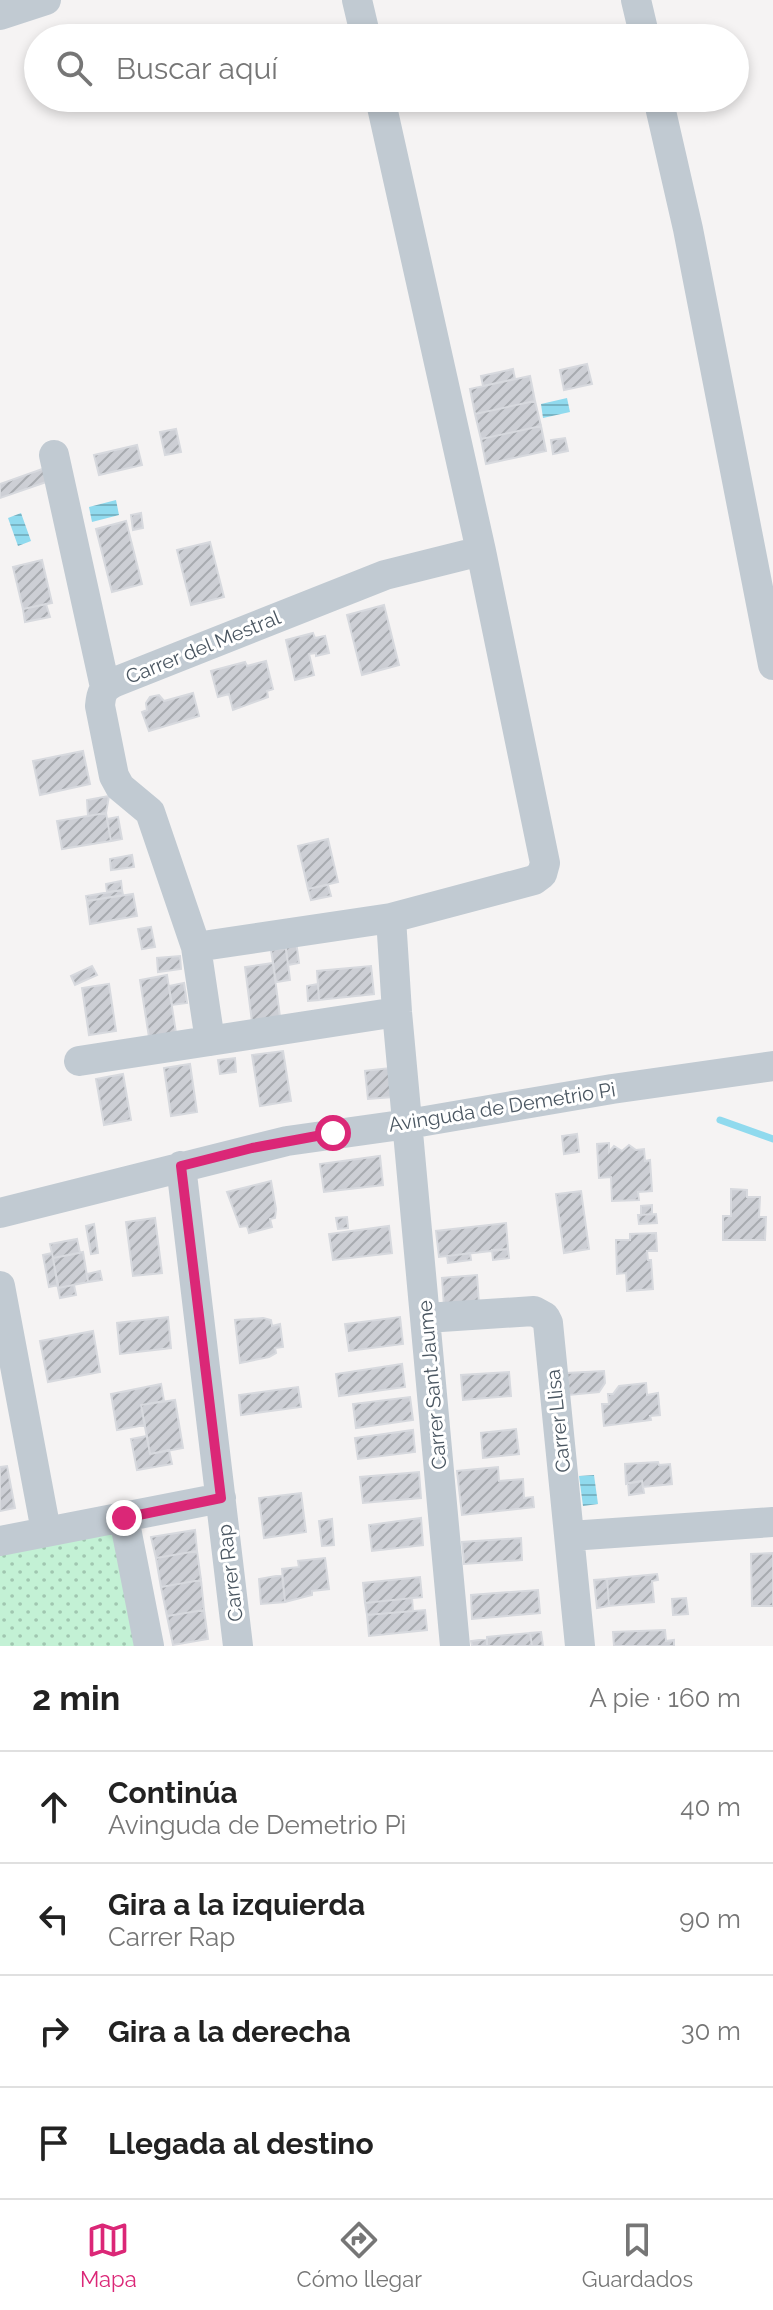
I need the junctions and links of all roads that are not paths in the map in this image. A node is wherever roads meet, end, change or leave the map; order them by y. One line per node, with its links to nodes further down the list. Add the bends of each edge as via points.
1 (46, 0): 4 (street)
2 (357, 0): 5 (street)
3 (636, 0): 6 (street)
4 (0, 15)
5 (363, 24)
6 (642, 24)
7 (383, 112): 10 (street)
8 (661, 112): 11 (street)
9 (54, 455): 12 (street)
10 (481, 551): 12 (street, Carrer del Mestral, via 385,575); 13 (street, via 545,863 534,880)
11 (773, 665)
12 (105, 687): 14 (street, Carrer del Mestral, via 100,706 114,776 150,812)
13 (391, 918): 14 (street); 15 (street, Carrer Sant Jaume)
14 (196, 947): 16 (street, Carrer del Mestral)
15 (397, 1012): 16 (street); 19 (street, Carrer Sant Jaume)
16 (210, 1041): 17 (street)
17 (79, 1061)
18 (773, 1066): 19 (street, Avinguda de Demetrio Pi)
19 (408, 1124): 20 (street, Avinguda de Demetrio Pi, via 287,1141); 23 (street, Carrer Sant Jaume)
20 (181, 1166): 21 (street, Avinguda de Demetrio Pi); 24 (street, Carrer Rap)
21 (0, 1213)
22 (0, 1286): 27 (street)
23 (426, 1318): 28 (street, Carrer Llisa, via 534,1311 545,1317); 32 (street, Carrer Sant Jaume)
24 (221, 1498): 25 (street); 31 (street, Carrer Rap)
25 (124, 1518): 27 (street); 30 (street)
26 (773, 1522): 28 (street)
27 (46, 1531): 29 (street)
28 (570, 1536): 33 (street, Carrer Llisa)
29 (0, 1541)
30 (149, 1646)
31 (238, 1646)
32 (455, 1646)
33 (580, 1646)

